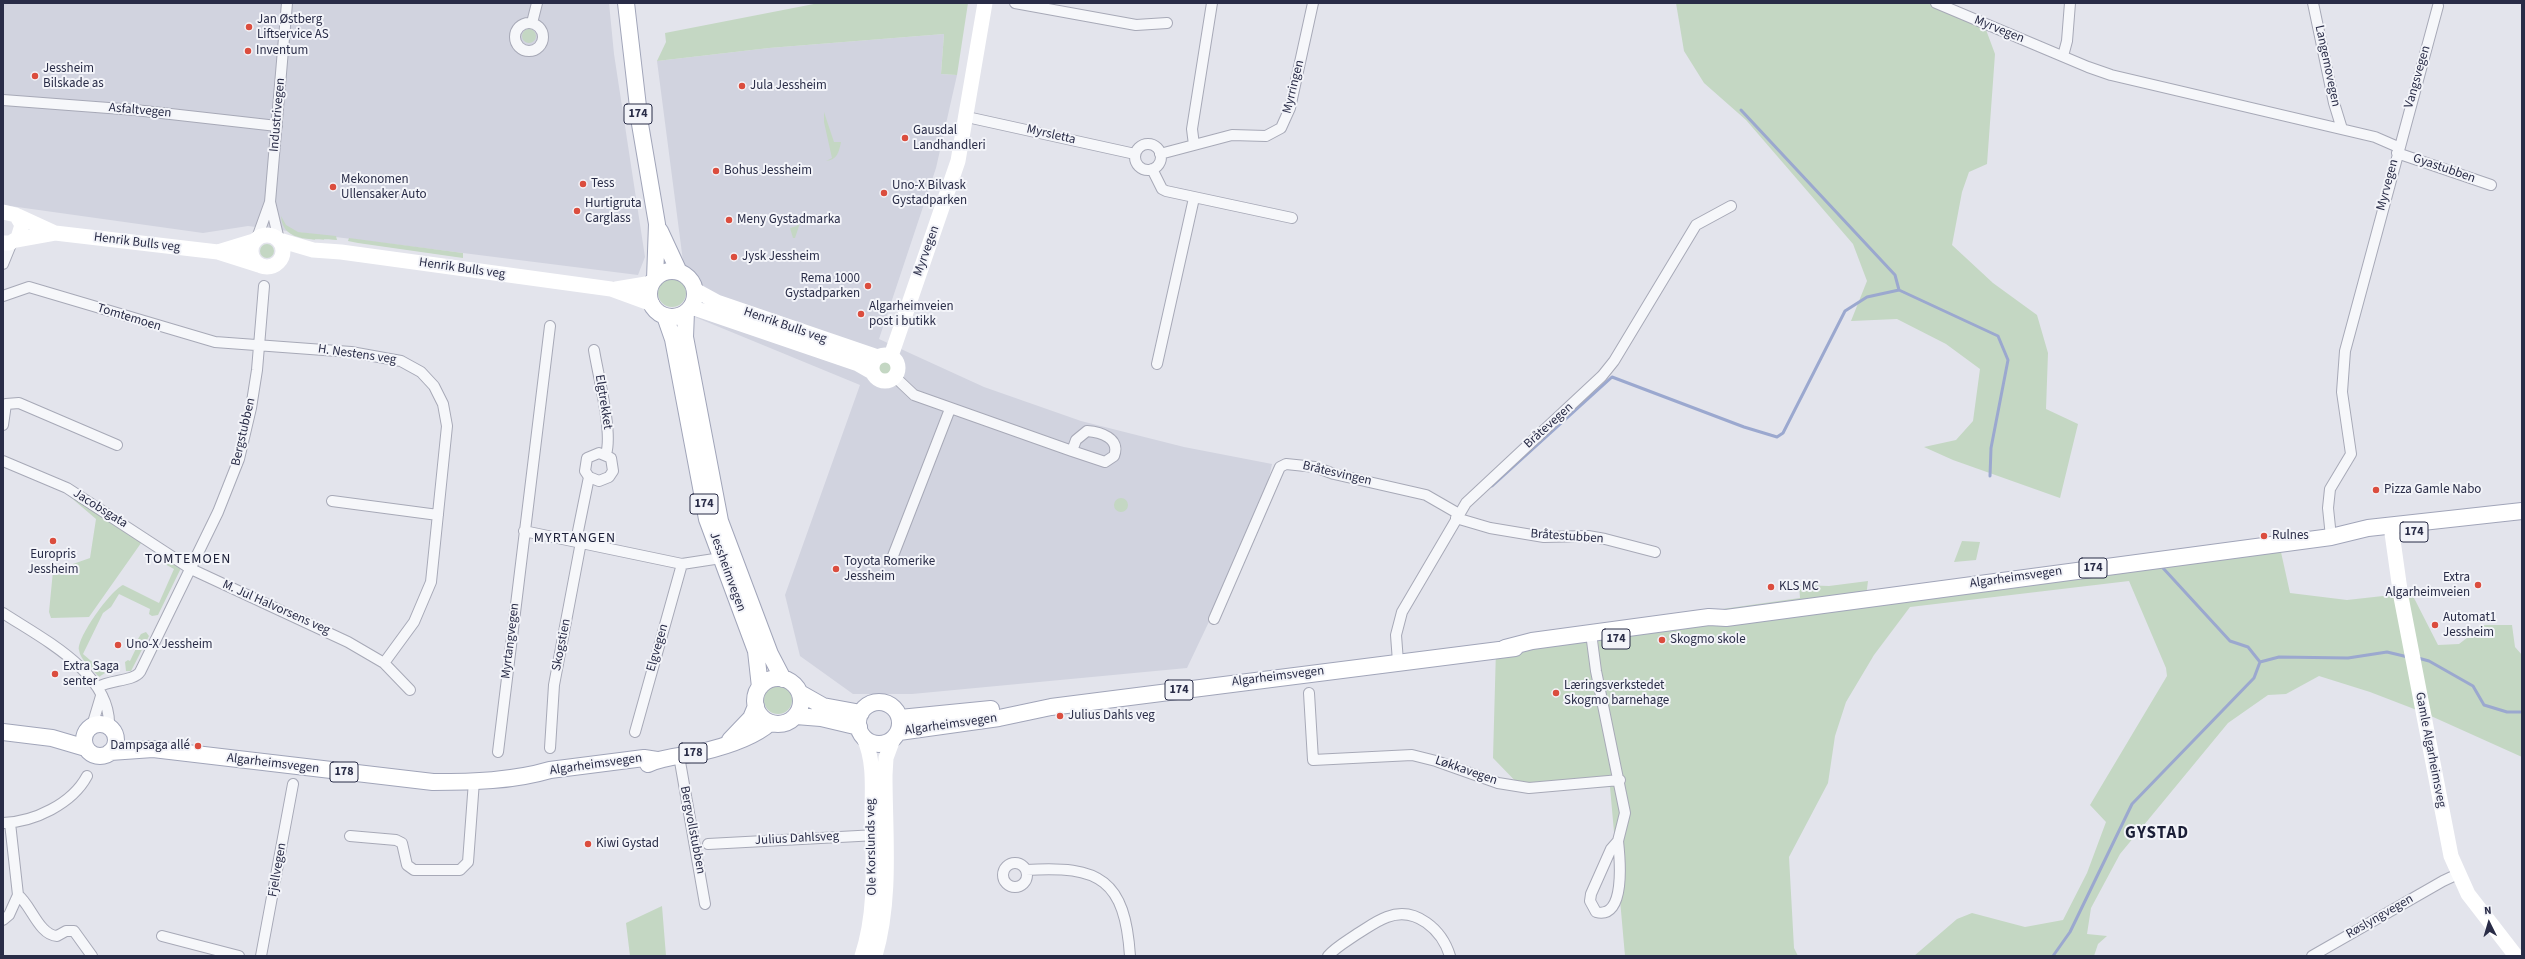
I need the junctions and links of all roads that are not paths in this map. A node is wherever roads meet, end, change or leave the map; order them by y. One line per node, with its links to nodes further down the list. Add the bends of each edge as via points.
1 (287, 3): 17 (street, Industrivegen)
2 (537, 3): 12 (street)
3 (626, 3): 31 (main road, 174, via 640,124)
4 (984, 3): 16 (street, Myrvegen)
5 (1015, 3): 13 (street, via 1136,25)
6 (1212, 3): 19 (street, via 1192,129)
7 (1313, 3): 19 (street, Myrringen, via 1290,108 1281,128 1266,136 1232,135)
8 (1936, 3): 14 (street, Myrvegen)
9 (2070, 3): 14 (street, via 2067,41)
10 (2314, 3): 18 (street, Langemovegen, via 2334,103)
11 (2438, 6): 20 (street, Vangsvegen)
12 (532, 23)
13 (1167, 23)
14 (2063, 56): 18 (street, Myrvegen, via 2111,75)
15 (3, 100): 17 (street, Asfaltvegen, via 135,110)
16 (967, 116): 21 (street, Myrsletta); 53 (street, Myrvegen, via 958,161)
17 (277, 126): 26 (street, Industrivegen)
18 (2342, 129): 20 (street, Myrvegen, via 2375,137)
19 (1194, 145): 22 (street, Myrringen)
20 (2397, 150): 24 (street, Gyastubben); 70 (street, Myrvegen, via 2345,351 2342,392 2351,454 2330,489 2328,508)
21 (1135, 154): 22 (street, via 1139,147 1148,144 1156,147); 23 (street, via 1139,166)
22 (1160, 154): 23 (street, via 1158,164)
23 (1152, 169): 25 (street, via 1162,188)
24 (2491, 185)
25 (1194, 198): 30 (street); 54 (street)
26 (270, 202): 33 (street, Industrivegen); 34 (street, Industrivegen)
27 (1731, 206): 67 (street, Bråtevegen, via 1696,225 1614,361 1602,376 1473,494)
28 (3, 212): 29 (street, Henrik Bulls veg)
29 (18, 216): 32 (street, Henrik Bulls veg); 35 (street, via 22,230)
30 (1292, 218)
31 (657, 224): 41 (main road, 174); 42 (main road, 174)
32 (55, 233): 35 (street, Henrik Bulls veg); 37 (street, Henrik Bulls veg)
33 (256, 239): 34 (street, Henrik Bulls veg, via 267,235); 37 (street, Henrik Bulls veg); 40 (street, via 251,253)
34 (279, 240): 36 (street, Henrik Bulls veg); 38 (street, via 283,249)
35 (10, 241): 39 (street)
36 (313, 250): 38 (street, Henrik Bulls veg); 44 (street, Henrik Bulls veg)
37 (218, 252): 40 (street, Henrik Bulls veg)
38 (279, 262): 40 (street, Henrik Bulls veg, via 269,267)
39 (3, 264)
40 (259, 264)
41 (679, 272): 42 (main road, via 666,272); 45 (main road, 174, via 690,279)
42 (653, 281): 44 (street, Henrik Bulls veg); 47 (main road, 174, via 649,294)
43 (264, 286): 51 (street, Bergstubben)
44 (611, 289): 47 (street, Henrik Bulls veg)
45 (695, 290): 48 (main road, 174); 53 (street, Henrik Bulls veg, via 717,302)
46 (3, 296): 51 (street, Tomtemoen, via 29,287 196,338 229,345)
47 (652, 304): 49 (main road)
48 (689, 309): 49 (main road, via 673,317); 55 (street, Henrik Bulls veg, via 858,364); 82 (main road, Jessheimvegen / 174, via 686,337 720,521 770,654)
49 (666, 316): 73 (main road, Jessheimvegen / 174, via 673,339 698,477)
50 (550, 326): 69 (street, Myrtangvegen)
51 (258, 346): 66 (street, H. Nestens veg, via 307,348 384,357 412,366 428,378 440,395 446,415 447,439); 76 (street, Bergstubben, via 251,408 239,459)
52 (594, 350): 61 (street, Elgtrekket, via 608,441)
53 (884, 357): 55 (street, via 873,363); 56 (street, via 899,366)
54 (1156, 364)
55 (872, 372): 56 (street, via 880,381)
56 (896, 377): 57 (street, via 914,396)
57 (950, 410): 60 (street); 74 (street)
58 (3, 425): 59 (street, via 6,404 19,403)
59 (117, 445)
60 (1072, 451)
61 (606, 454): 63 (street, via 592,454 587,458 585,471); 63 (street, Elgtrekket, via 613,464 609,477 599,481)
62 (3, 461): 76 (street, Jacobsgata, via 72,491)
63 (589, 477): 71 (street)
64 (332, 501): 66 (street)
65 (2522, 511): 68 (main road, Algarheimsvegen / 174, via 2473,514)
66 (438, 515): 81 (street, H. Nestens veg, via 433,568 426,597 405,637)
67 (1457, 516): 72 (street, Bråtestubben, via 1490,528 1544,537 1588,536); 78 (street, Bråtesvingen, via 1426,495 1334,474 1315,467 1286,464 1280,467); 80 (street, Bråtevegen, via 1402,612 1396,635)
68 (2391, 530): 70 (main road, Algarheimsvegen / 174); 115 (street, Gamle Algarheimsveg)
69 (524, 531): 71 (street); 103 (street, Myrtangvegen)
70 (2331, 537): 79 (main road, Algarheimsvegen / 174, via 1726,618 1711,625 1678,631)
71 (579, 542): 75 (street); 100 (street, Skogstien, via 554,685)
72 (1655, 552)
73 (721, 558): 75 (street); 83 (main road, Jessheimvegen / 174, via 756,651)
74 (892, 561)
75 (682, 564): 97 (street, Elgvegen)
76 (191, 569): 81 (street, M. Jul Halvorsens veg, via 330,632); 85 (street, via 137,676 111,681)
77 (3, 613): 85 (street, via 75,662)
78 (1214, 619)
79 (1592, 638): 80 (main road, Algarheimsvegen / 174, via 1533,648 1505,648); 106 (street, via 1596,671)
80 (1398, 662): 94 (main road, Algarheimsvegen / 174, via 1051,707 1000,718)
81 (384, 663): 84 (street, M. Jul Halvorsens veg)
82 (784, 679): 83 (main road, via 771,679); 87 (main road, 174, via 794,684)
83 (760, 687): 88 (main road, 174, via 755,699)
84 (410, 690)
85 (100, 692): 93 (street); 95 (street, via 106,703)
86 (1309, 693): 106 (street, Løkkavegen, via 1313,760 1412,755 1498,783 1529,788)
87 (800, 694): 89 (main road, via 801,706); 92 (main road, 174)
88 (756, 706): 90 (main road, via 764,719); 98 (main road, Algarheimsvegen / 178, via 751,718)
89 (796, 716): 90 (main road, 174, via 787,723); 92 (main road, 174)
90 (770, 723): 98 (main road, Algarheimsvegen / 178, via 748,736)
91 (3, 725): 93 (main road, 178)
92 (861, 726): 94 (main road, 174, via 879,744); 94 (main road, via 871,704 884,702 892,706); 110 (street, Ole Korslunds veg, via 871,759)
93 (89, 728): 95 (main road, 178, via 99,724); 99 (main road, via 84,740)
94 (897, 730): 110 (street, Ole Korslunds veg, via 886,758)
95 (112, 731): 101 (main road, Algarheimsvegen / 178); 102 (main road, via 114,746)
96 (3, 732): 99 (main road, 178, via 52,738)
97 (634, 732)
98 (727, 743): 104 (main road, Algarheimsvegen / 178, via 703,752)
99 (86, 748): 102 (main road, 178, via 97,755)
100 (550, 748)
101 (153, 749): 102 (main road, Algarheimsvegen / 178); 107 (main road, Algarheimsvegen / 178, via 413,780)
102 (110, 752)
103 (498, 752)
104 (679, 756): 107 (main road, Algarheimsvegen / 178, via 657,760 644,758); 117 (street, Bergvollstubben)
105 (87, 776): 109 (street, via 75,793 62,804 37,816)
106 (1620, 780): 112 (street, via 1625,813)
107 (474, 781): 111 (street, via 468,862 460,870 414,870 407,866 402,843)
108 (293, 784): 122 (street, Fjellvegen)
109 (6, 823): 116 (street)
110 (879, 835): 113 (street, Julius Dahlsveg); 123 (street, Ole Korslunds veg, via 872,918); 124 (street, Ole Korslunds veg, via 885,898)
111 (350, 836)
112 (1618, 841): 112 (street, via 1611,849 1591,894 1590,901 1596,912 1603,914 1609,912 1616,902 1620,868)
113 (708, 844)
114 (1026, 870): 125 (street, via 1048,868 1070,871 1094,877 1112,888 1121,902 1127,920)
115 (2453, 876): 128 (street, Røslyngvegen); 129 (street, Gamle Algarheimsveg)
116 (18, 895): 118 (street, via 9,915); 120 (street, via 50,934 57,936 66,931 74,931)
117 (705, 904)
118 (3, 920)
119 (162, 936): 121 (street)
120 (92, 956)
121 (239, 956)
122 (261, 956)
123 (862, 956)
124 (875, 956)
125 (1130, 956)
126 (1328, 956): 127 (street, via 1334,949 1378,922 1400,914 1421,918 1430,925 1446,945)
127 (1450, 956)
128 (2312, 956)
129 (2516, 956)

